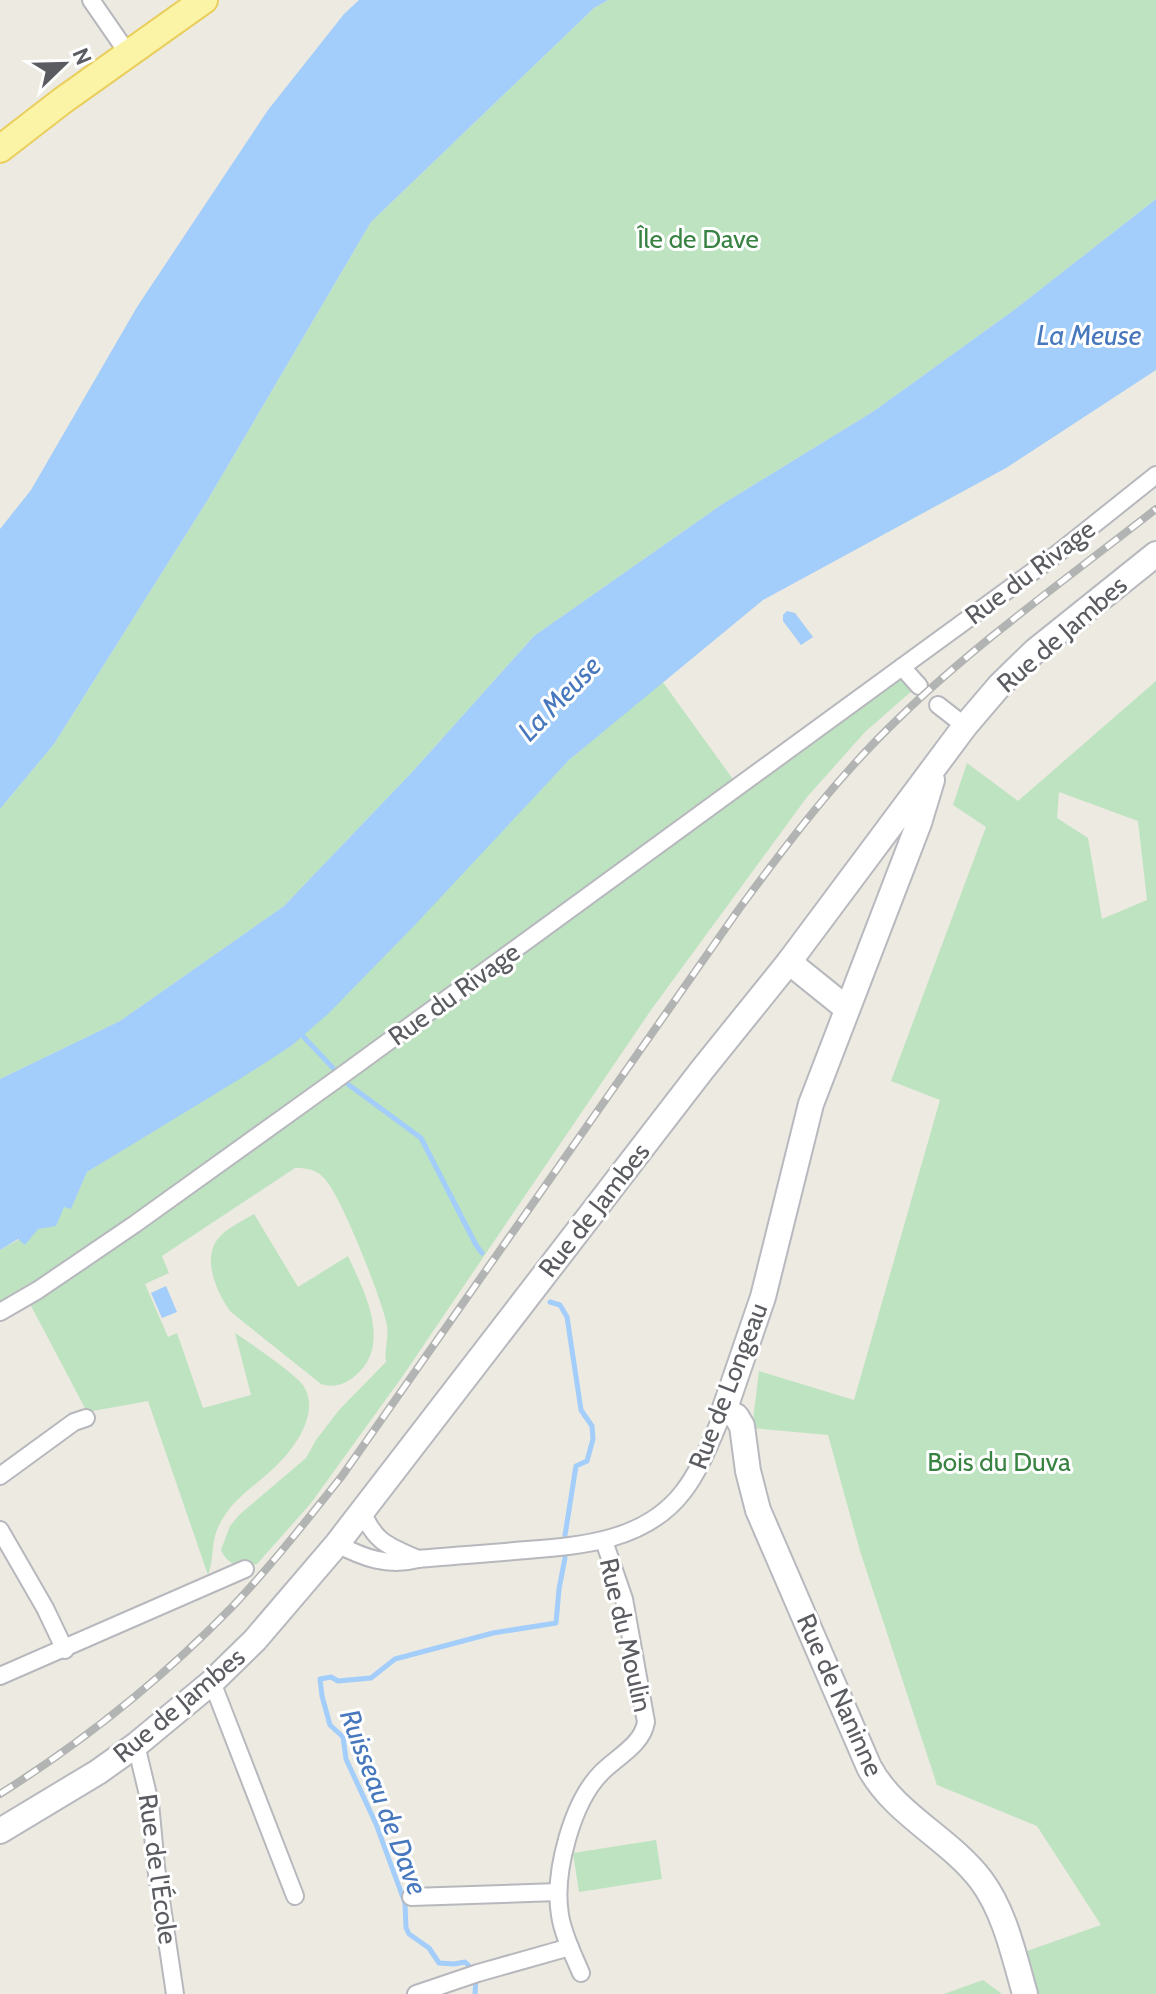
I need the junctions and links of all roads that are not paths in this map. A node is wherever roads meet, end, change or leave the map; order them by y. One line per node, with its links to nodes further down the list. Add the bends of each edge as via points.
1 (91, 0): 3 (street)
2 (204, 0): 3 (main road)
3 (129, 55): 4 (main road)
4 (0, 149)
5 (1156, 475): 7 (street, Rue du Rivage)
6 (1156, 554): 10 (main road, Rue de Jambes, via 1035,651)
7 (902, 667): 8 (street); 14 (street, Rue du Rivage, via 135,1224)
8 (919, 686)
9 (938, 705): 10 (street)
10 (965, 726): 11 (main road, Rue de Jambes)
11 (937, 762): 12 (main road, Rue de Jambes); 13 (main road, Rue de Longeau, via 919,823)
12 (789, 962): 13 (main road); 18 (main road, Rue de Jambes)
13 (846, 1008): 15 (main road, Rue de Longeau, via 811,1104 763,1297)
14 (0, 1312)
15 (724, 1411): 20 (street, Rue de Longeau, via 681,1495 645,1525); 36 (main road, Rue de Naninne, via 742,1426 758,1510 869,1767 883,1790 960,1858 987,1890)
16 (86, 1418): 17 (street)
17 (0, 1476)
18 (362, 1510): 21 (main road, Rue de Jambes); 22 (street, via 382,1542)
19 (0, 1530): 24 (street)
20 (604, 1541): 22 (street, Rue de Longeau); 29 (street, Rue du Moulin, via 624,1599 646,1722 640,1738 603,1771 578,1806)
21 (337, 1544): 22 (street, Rue de Longeau, via 383,1562); 26 (main road, Rue de Jambes)
22 (418, 1559)
23 (245, 1569): 24 (street)
24 (65, 1650): 25 (street)
25 (0, 1676)
26 (212, 1682): 27 (main road, Rue de Jambes); 30 (street)
27 (136, 1745): 28 (main road, Rue de Jambes); 34 (street, Rue de l'École, via 150,1803)
28 (0, 1831)
29 (558, 1892): 31 (street); 32 (street, Rue du Moulin)
30 (295, 1896)
31 (411, 1897)
32 (570, 1947): 33 (street, Rue du Moulin); 35 (street)
33 (581, 1973)
34 (175, 1994)
35 (416, 1994)
36 (1025, 1994)

